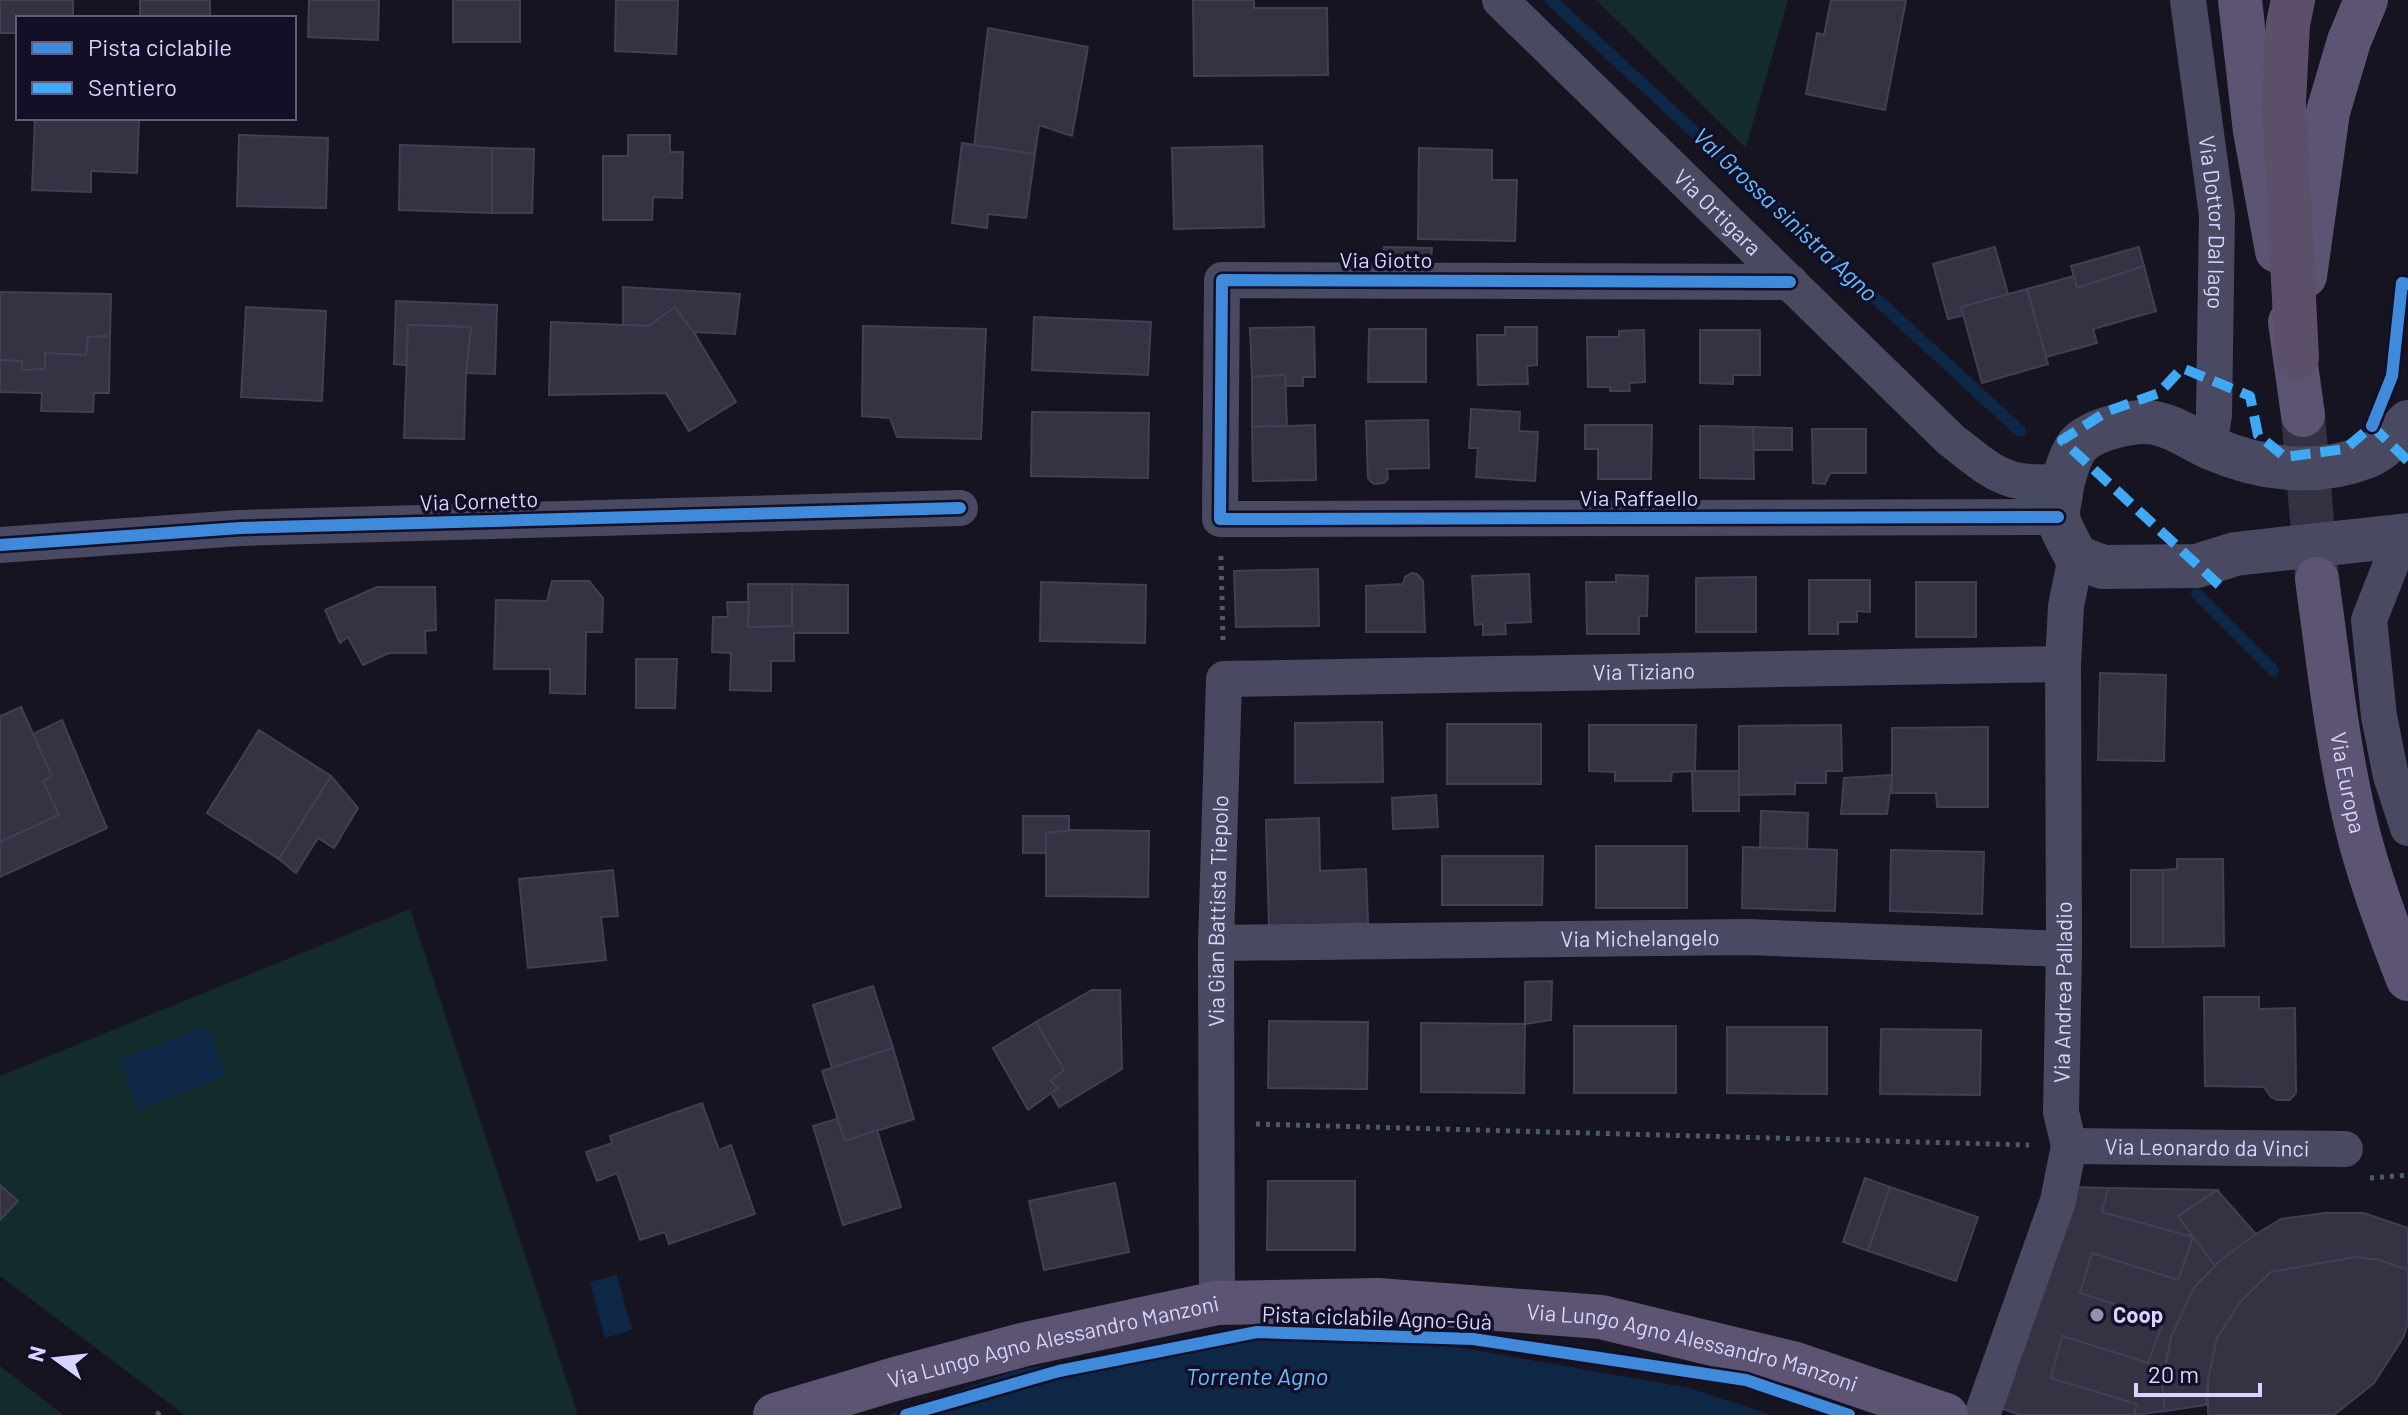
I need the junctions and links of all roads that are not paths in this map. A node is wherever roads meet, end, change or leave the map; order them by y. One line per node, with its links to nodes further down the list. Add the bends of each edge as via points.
1 (1500, 0): 6 (street, Via Ortigara)
2 (2188, 0): 10 (street, Via Dottor Dal lago, via 2217,215)
3 (2240, 0): 7 (main road, via 2255,131)
4 (2293, 0): 7 (highway, via 2284,103)
5 (2366, 0): 7 (main road, via 2328,112)
6 (1790, 282): 11 (street, Via Ortigara, via 1951,440 1987,467); 13 (street, Via Giotto, via 1222,280)
7 (2297, 358): 8 (main road)
8 (2303, 415)
9 (2408, 422): 10 (street, via 2389,443 2367,456 2331,466 2264,466)
10 (2209, 447): 11 (street, via 2153,422 2099,431 2078,444)
11 (2060, 500): 13 (street, Via Raffaello); 16 (street)
12 (960, 508): 15 (street, Via Cornetto, via 240,528)
13 (1220, 519)
14 (2405, 536): 16 (street, via 2235,554 2197,566 2103,567); 20 (street, via 2369,620 2379,716)
15 (0, 545)
16 (2076, 557): 18 (street, Via Andrea Palladio, via 2066,606)
17 (2317, 579): 24 (main road, Via Europa, via 2335,718 2360,839)
18 (2063, 664): 19 (street, Via Tiziano); 23 (street, Via Andrea Palladio)
19 (1224, 679): 22 (street, Via Gian Battista Tiepolo)
20 (2399, 778): 21 (street)
21 (2408, 828)
22 (1216, 943): 23 (street, Via Michelangelo, via 1747,937); 27 (street, Via Gian Battista Tiepolo)
23 (2064, 949): 25 (street, Via Andrea Palladio, via 2061,1112)
24 (2408, 979)
25 (2069, 1146): 26 (street, Via Leonardo da Vinci); 30 (street, Via Andrea Palladio, via 2058,1201)
26 (2345, 1149)
27 (1217, 1303): 28 (main road, Via Lungo Agno Alessandro Manzoni, via 1026,1344); 29 (main road, Via Lungo Agno Alessandro Manzoni, via 1378,1300 1601,1317 1796,1364)
28 (775, 1415)
29 (1946, 1415)
30 (1982, 1415)

